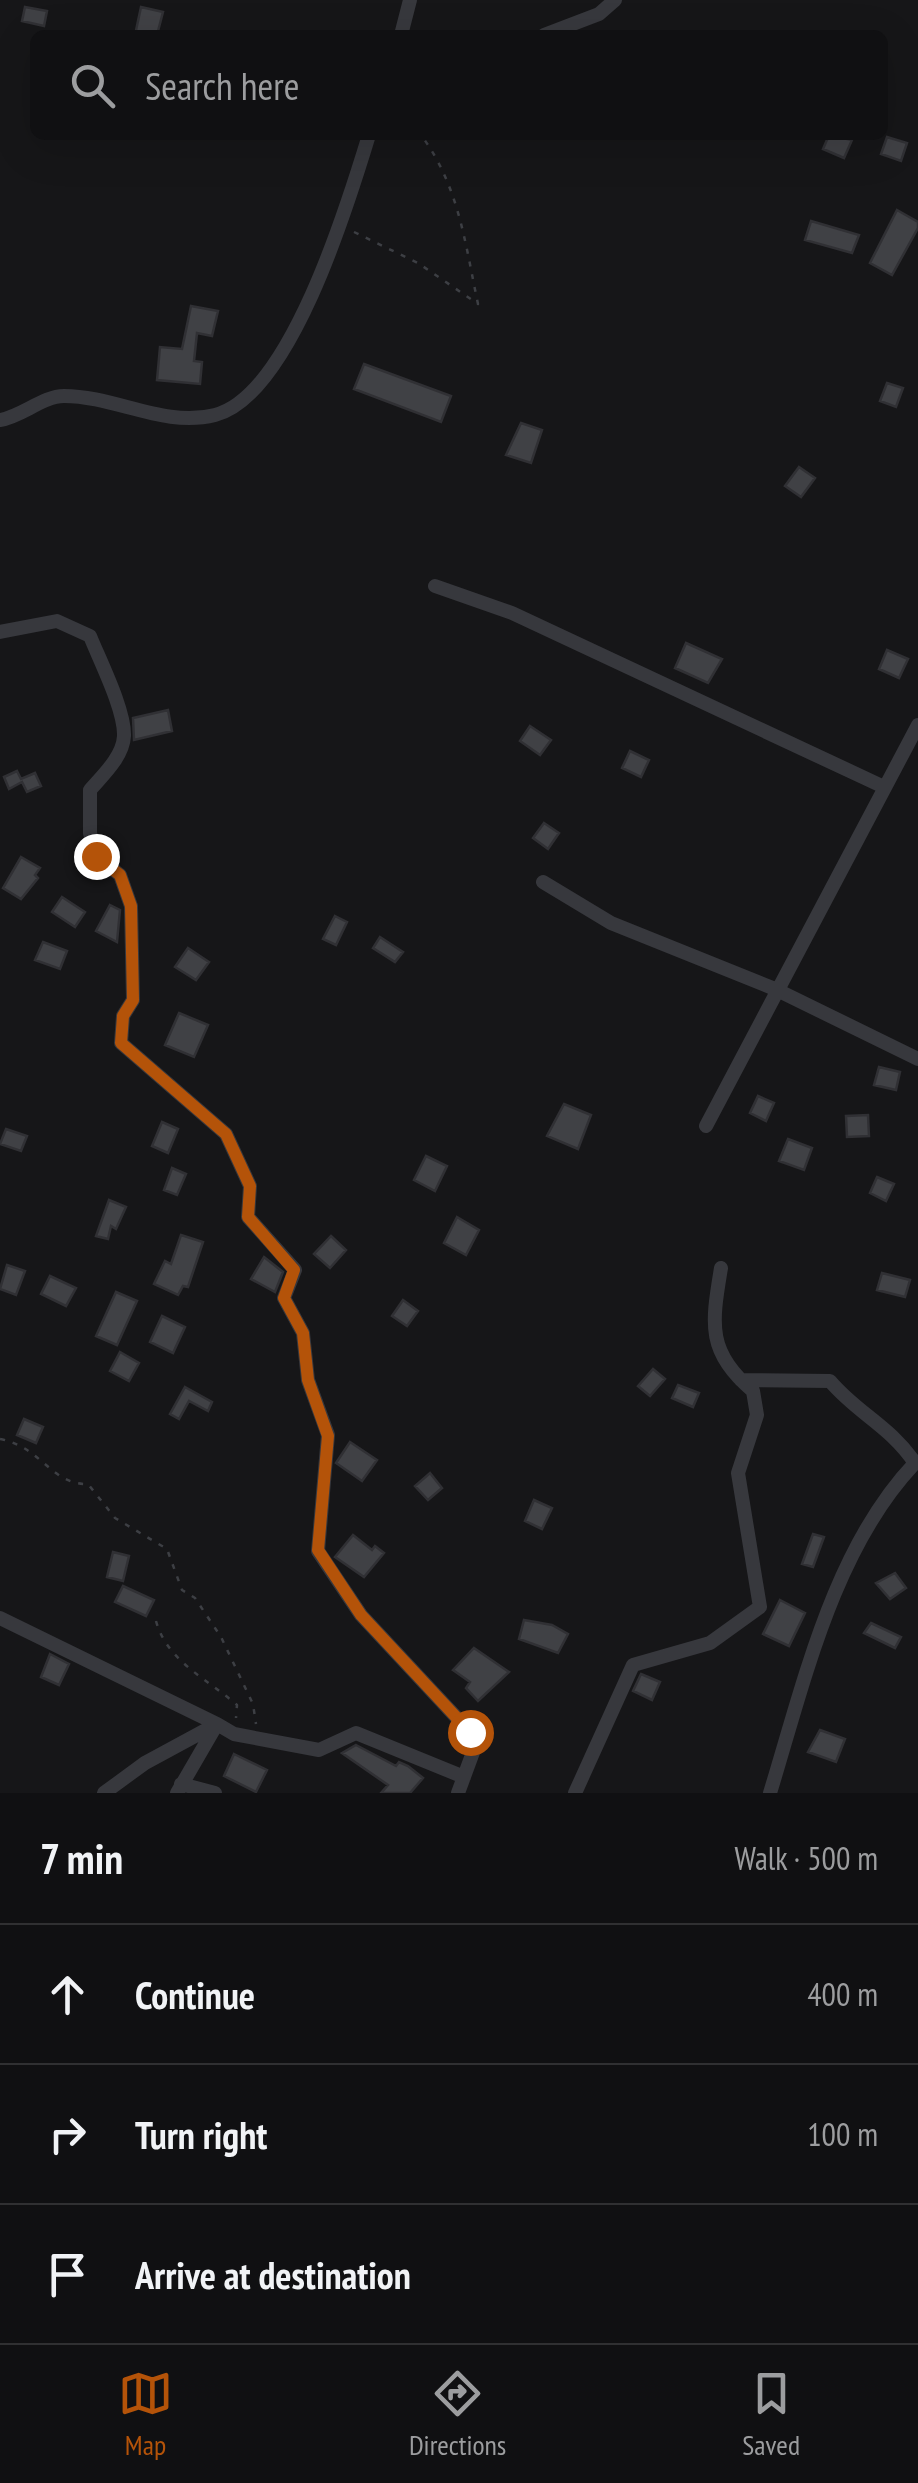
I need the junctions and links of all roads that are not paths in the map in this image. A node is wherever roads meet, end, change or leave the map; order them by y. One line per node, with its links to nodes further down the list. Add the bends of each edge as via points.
1 (410, 0): 3 (street)
2 (615, 0): 4 (street, via 599,14)
3 (402, 30)
4 (557, 30)
5 (367, 140): 6 (street, via 343,220 286,348 263,382 219,414 184,419 62,396)
6 (0, 420)
7 (434, 586): 10 (street, via 512,612)
8 (0, 632): 20 (street, via 57,621 90,636 124,736 113,764 90,790 96,856 120,875 131,906 133,1000 123,1016 121,1043 226,1134 250,1186 248,1217 294,1270 284,1298 303,1333 308,1380 328,1436 318,1550 361,1615 479,1736)
9 (918, 726): 10 (street)
10 (884, 787): 12 (street)
11 (543, 882): 12 (street, via 611,923)
12 (774, 988): 13 (street); 14 (street)
13 (918, 1059)
14 (706, 1126)
15 (721, 1268): 16 (street, via 711,1329)
16 (740, 1380): 17 (street, via 830,1381 855,1410 895,1434); 25 (street, via 753,1391 756,1416 738,1474 760,1607 710,1643 633,1665)
17 (916, 1461): 26 (street, via 884,1495 855,1550)
18 (0, 1618): 19 (street)
19 (217, 1724): 20 (street, via 234,1734 318,1750 356,1733); 21 (street); 22 (street)
20 (464, 1776): 24 (street)
21 (179, 1789): 23 (street)
22 (104, 1793)
23 (214, 1793)
24 (458, 1793)
25 (574, 1793)
26 (770, 1793)

